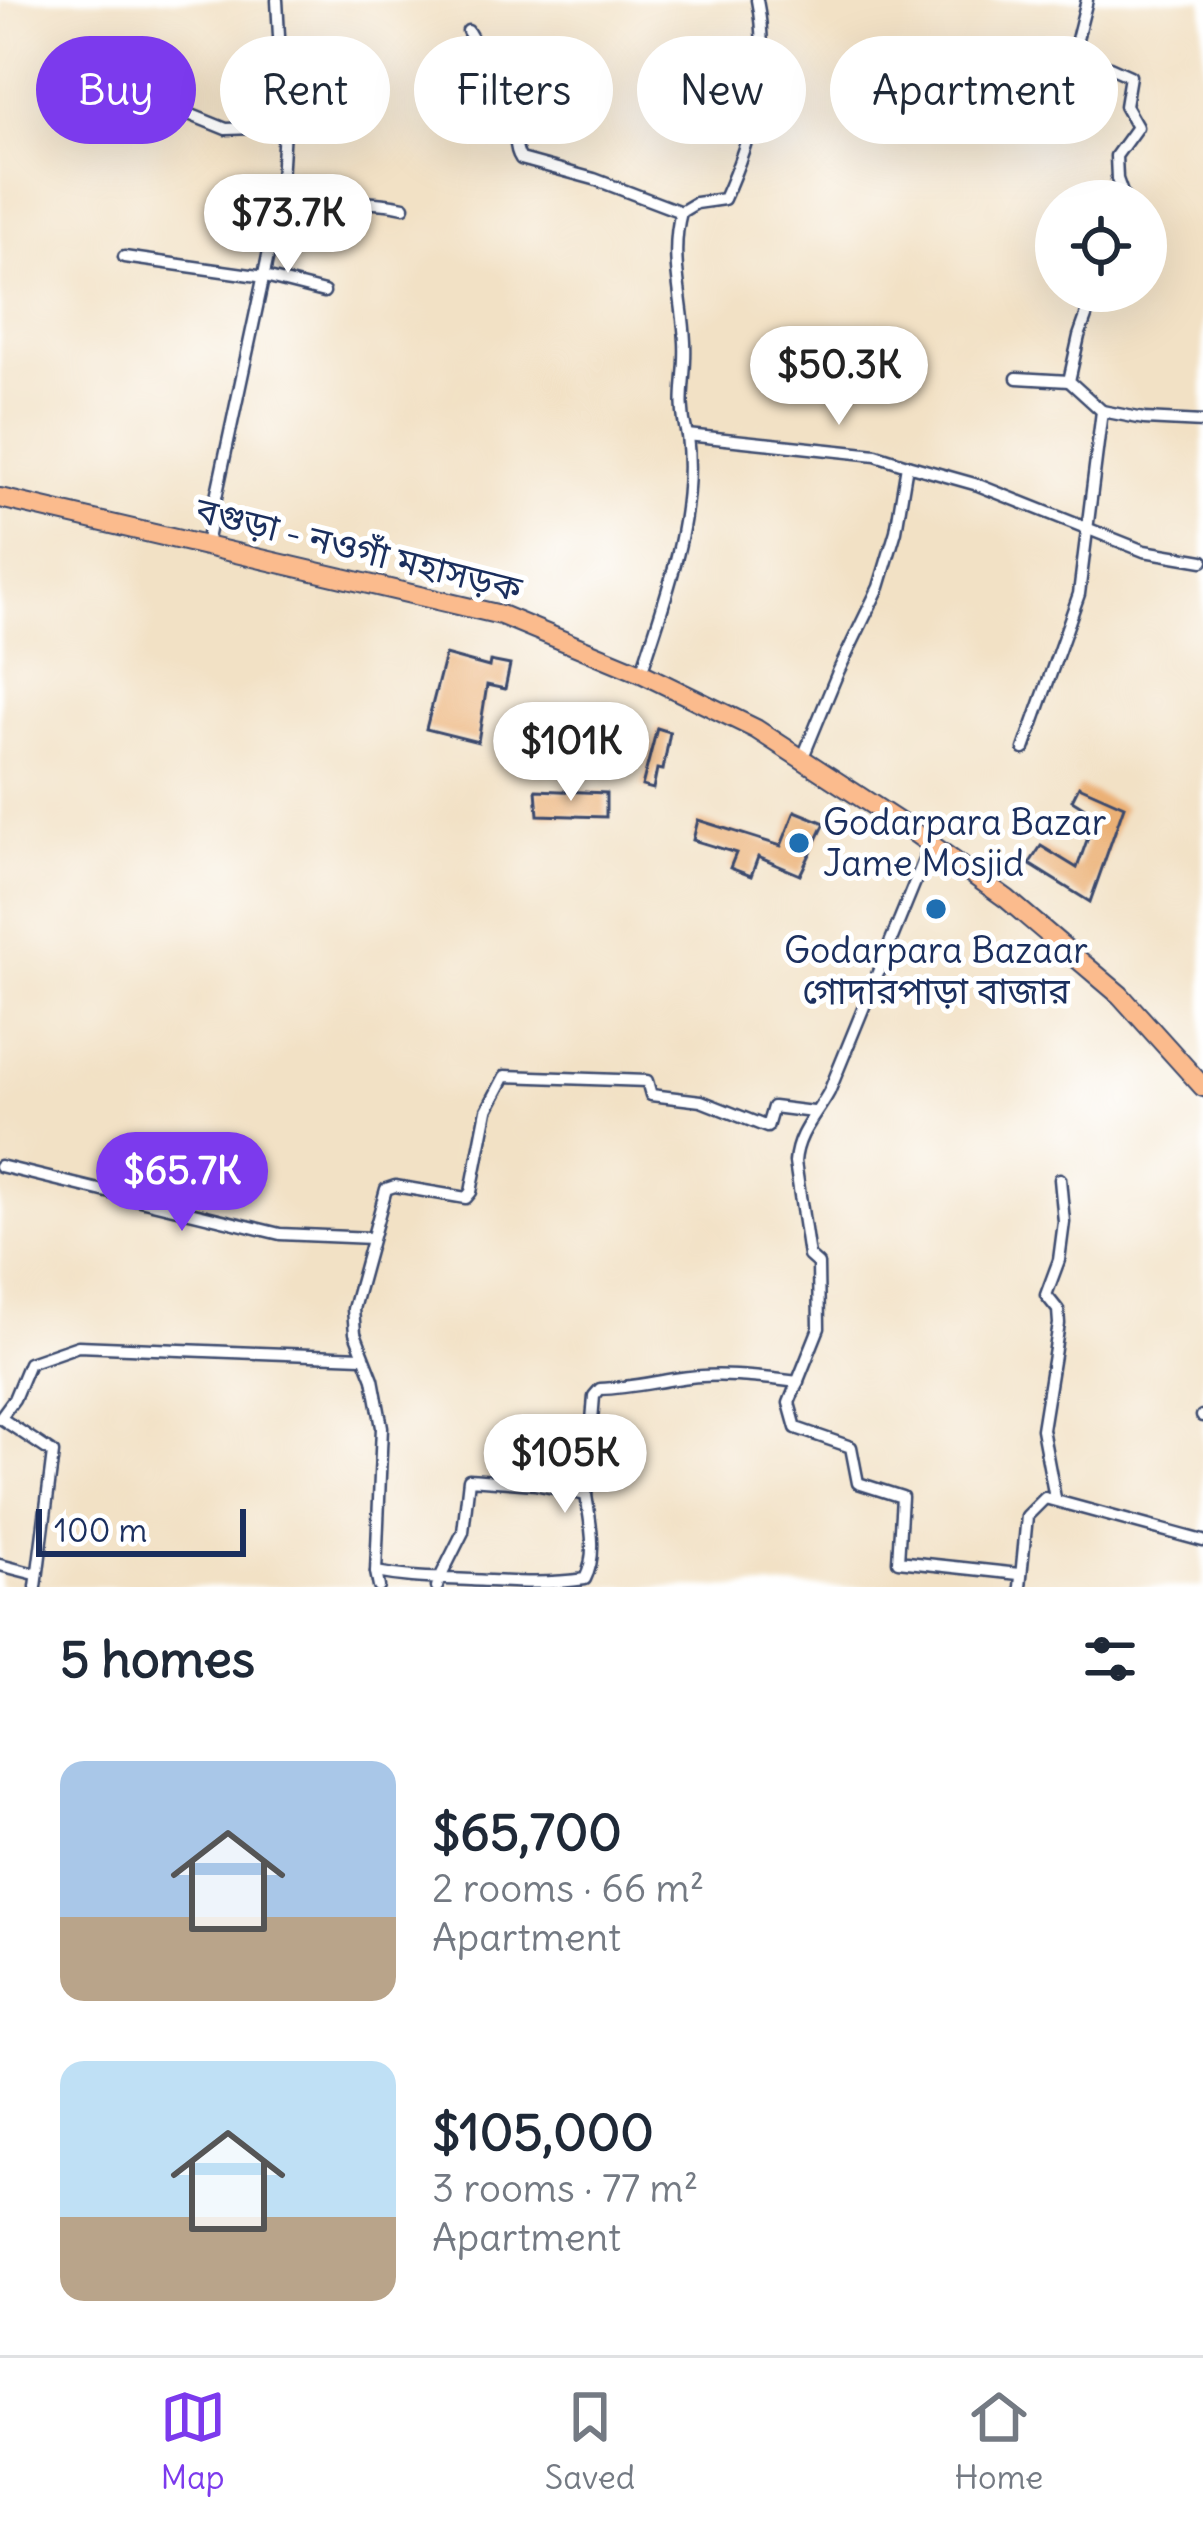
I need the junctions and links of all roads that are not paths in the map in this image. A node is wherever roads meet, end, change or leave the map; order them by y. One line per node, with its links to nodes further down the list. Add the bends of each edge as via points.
1 (277, 0): 5 (street)
2 (757, 0): 10 (street, via 760,83 746,151 724,199)
3 (1087, 0): 7 (street, via 1074,51 1130,76 1126,106 1137,127 1116,156)
4 (469, 31): 10 (street, via 480,52 518,72 514,142 521,159)
5 (279, 36)
6 (283, 144): 8 (street)
7 (1117, 180)
8 (280, 200): 9 (street); 12 (street)
9 (404, 207)
10 (681, 212): 19 (street, via 675,235)
11 (124, 257): 12 (street)
12 (265, 277): 13 (street); 23 (street)
13 (324, 292)
14 (1088, 312): 16 (street)
15 (1017, 378): 16 (street)
16 (1069, 381): 17 (street)
17 (1102, 410): 18 (street); 22 (street)
18 (1203, 422)
19 (687, 435): 20 (street); 25 (street, via 685,518)
20 (907, 465): 22 (street); 27 (street, via 880,587)
21 (0, 498): 23 (main road, বগুড়া - নওগাঁ মহাসড়ক)
22 (1087, 530): 24 (street); 26 (street, via 1079,594)
23 (206, 544): 25 (main road, বগুড়া - নওগাঁ মহাসড়ক, via 501,615)
24 (1203, 561)
25 (641, 673): 27 (main road, বগুড়া - নওগাঁ মহাসড়ক)
26 (1024, 749)
27 (803, 757): 28 (main road, বগুড়া - নওগাঁ মহাসড়ক)
28 (931, 843): 29 (main road, বগুড়া - নওগাঁ মহাসড়ক, via 1120,995); 30 (street, via 830,1092)
29 (1203, 1087)
30 (813, 1112): 33 (street, via 773,1107 766,1127 701,1101 651,1095 647,1082 505,1076 487,1110 471,1192 466,1198 386,1189); 35 (street, via 795,1162 809,1256 818,1264 820,1317)
31 (0, 1166): 33 (street, via 280,1234)
32 (1060, 1179): 38 (street, via 1064,1222 1046,1295 1059,1324 1042,1429)
33 (372, 1238): 34 (street, via 353,1309)
34 (362, 1357): 36 (street, via 78,1346 29,1363); 41 (street, via 382,1427)
35 (797, 1382): 37 (street, via 740,1375 600,1389); 43 (street, via 789,1403 796,1428 851,1447 858,1483 902,1497 898,1561)
36 (1, 1418): 42 (street, via 53,1453)
37 (586, 1495): 44 (street, via 469,1479 463,1532); 45 (street)
38 (1055, 1498): 39 (street); 43 (street, via 1027,1516)
39 (1203, 1541)
40 (0, 1564): 42 (street)
41 (376, 1572): 44 (street); 46 (street)
42 (36, 1580)
43 (1020, 1581)
44 (438, 1583): 45 (street)
45 (592, 1583)
46 (379, 1587)

